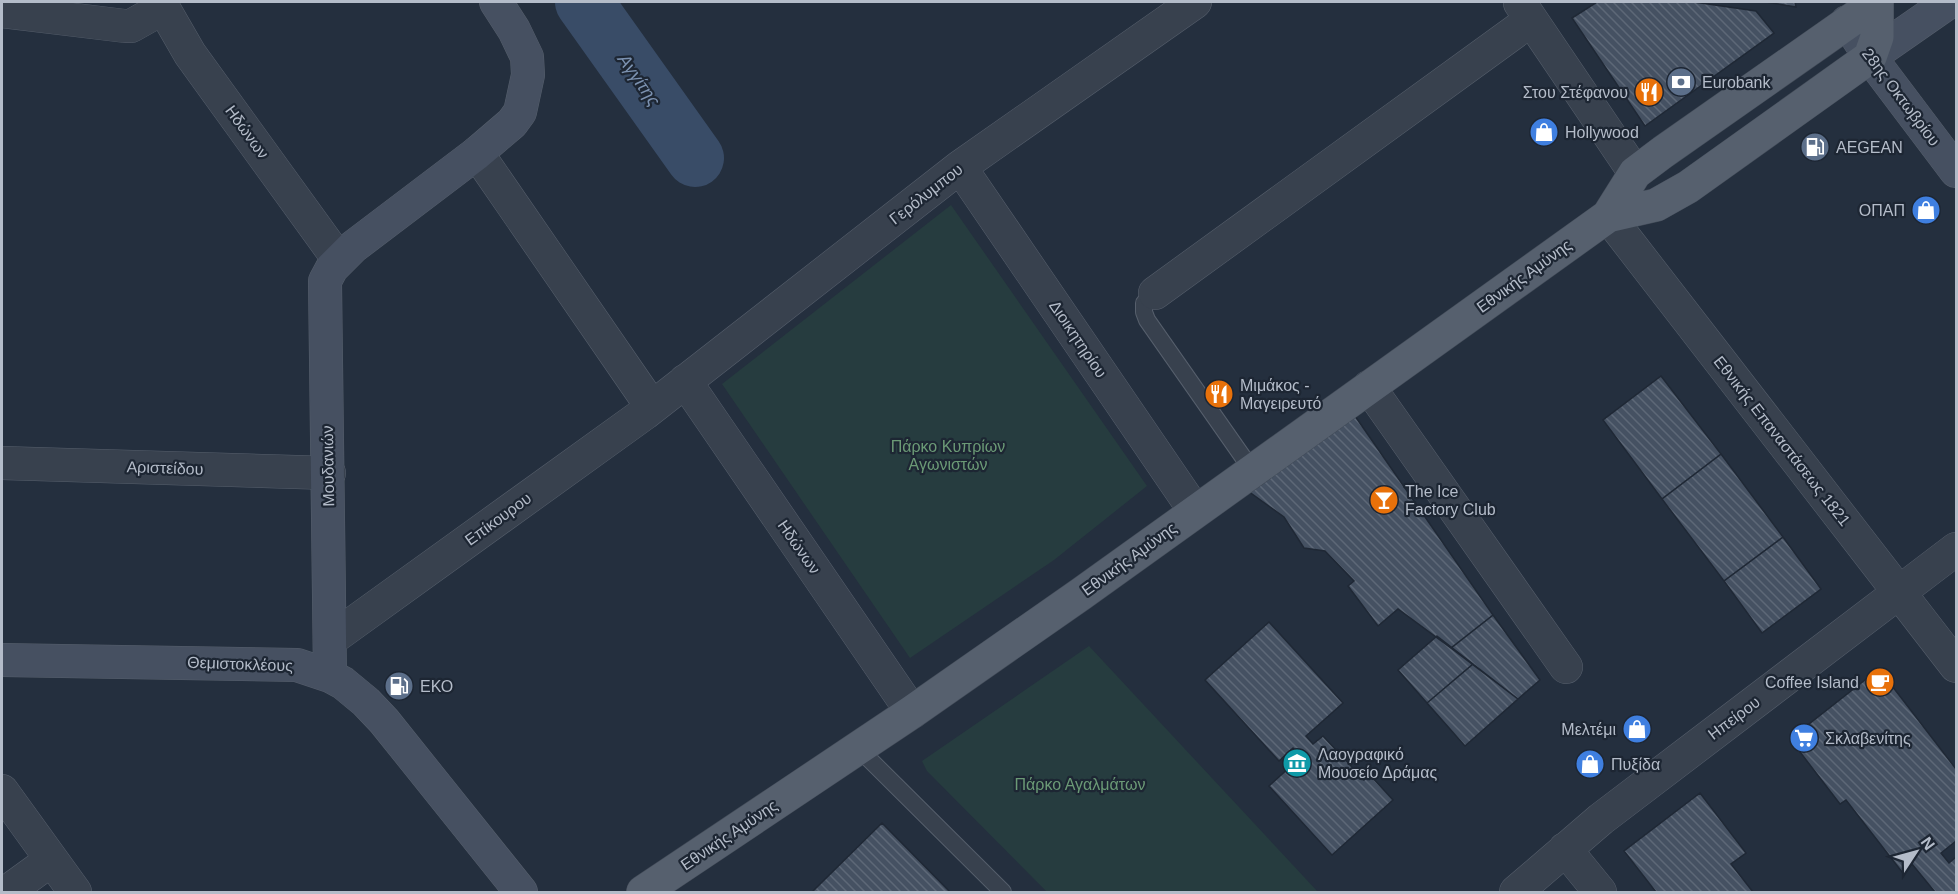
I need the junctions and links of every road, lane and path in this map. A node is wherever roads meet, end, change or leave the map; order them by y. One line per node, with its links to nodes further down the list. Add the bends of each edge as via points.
1 (496, 2): 10 (street, via 527,57 528,75 520,112)
2 (1195, 2): 11 (street, Γερόλυμπου)
3 (1877, 2): 8 (main road, Εθνικής Αμύνης); 9 (main road, via 1877,37)
4 (1949, 2): 9 (street, Εθνικής Αμύνης)
5 (162, 5): 6 (street, via 131,26); 15 (street, Ηδώνων, via 190,54)
6 (2, 11)
7 (1525, 11): 13 (street); 16 (street)
8 (1843, 12): 9 (street, 28ης Οκτωβρίου); 13 (main road, Εθνικής Αμύνης)
9 (1870, 57): 12 (street, 28ης Οκτωβρίου); 14 (main road, Εθνικής Αμύνης, via 1688,187 1656,205)
10 (477, 153): 15 (street); 18 (street, Ηδώνων)
11 (960, 167): 18 (street, Γερόλυμπου); 22 (street, Διοικητηρίου)
12 (1956, 171)
13 (1635, 173): 14 (main road, Εθνικής Αμύνης)
14 (1608, 216): 17 (main road, Εθνικής Αμύνης); 24 (street, Εθνικής Επαναστάσεως 1821)
15 (339, 260): 21 (street, Μουδανιών, via 324,289)
16 (1155, 293): 20 (lane, via 1144,303 1147,320)
17 (1369, 387): 20 (main road, Εθνικής Αμύνης); 28 (street)
18 (667, 395): 25 (street, Επίκουρου); 30 (street, Ηδώνων)
19 (2, 464): 21 (street, Αριστείδου)
20 (1252, 470): 22 (main road, Εθνικής Αμύνης)
21 (329, 473): 25 (street, Μουδανιών)
22 (1195, 511): 30 (main road, Εθνικής Αμύνης)
23 (1956, 549): 24 (street, Ηπείρου)
24 (1901, 592): 27 (street, Εθνικής Επαναστάσεως 1821); 33 (street, Ηπείρου)
25 (330, 640): 29 (street, Μουδανιών)
26 (2, 660): 29 (street, Θεμιστοκλέους, via 297,665)
27 (1956, 666)
28 (1566, 667)
29 (330, 676): 38 (street, Θεμιστοκλέους, via 355,692 384,721)
30 (912, 711): 31 (main road, Εθνικής Αμύνης)
31 (858, 748): 34 (main road, Εθνικής Αμύνης); 41 (lane)
32 (2, 791): 35 (street)
33 (1565, 849): 42 (street, Ηπείρου); 43 (street)
34 (703, 852): 39 (main road, Εθνικής Αμύνης); 40 (main road)
35 (51, 860): 36 (street); 37 (street)
36 (7, 892)
37 (75, 892)
38 (520, 892)
39 (644, 892)
40 (676, 892)
41 (1003, 892)
42 (1516, 892)
43 (1600, 892)

